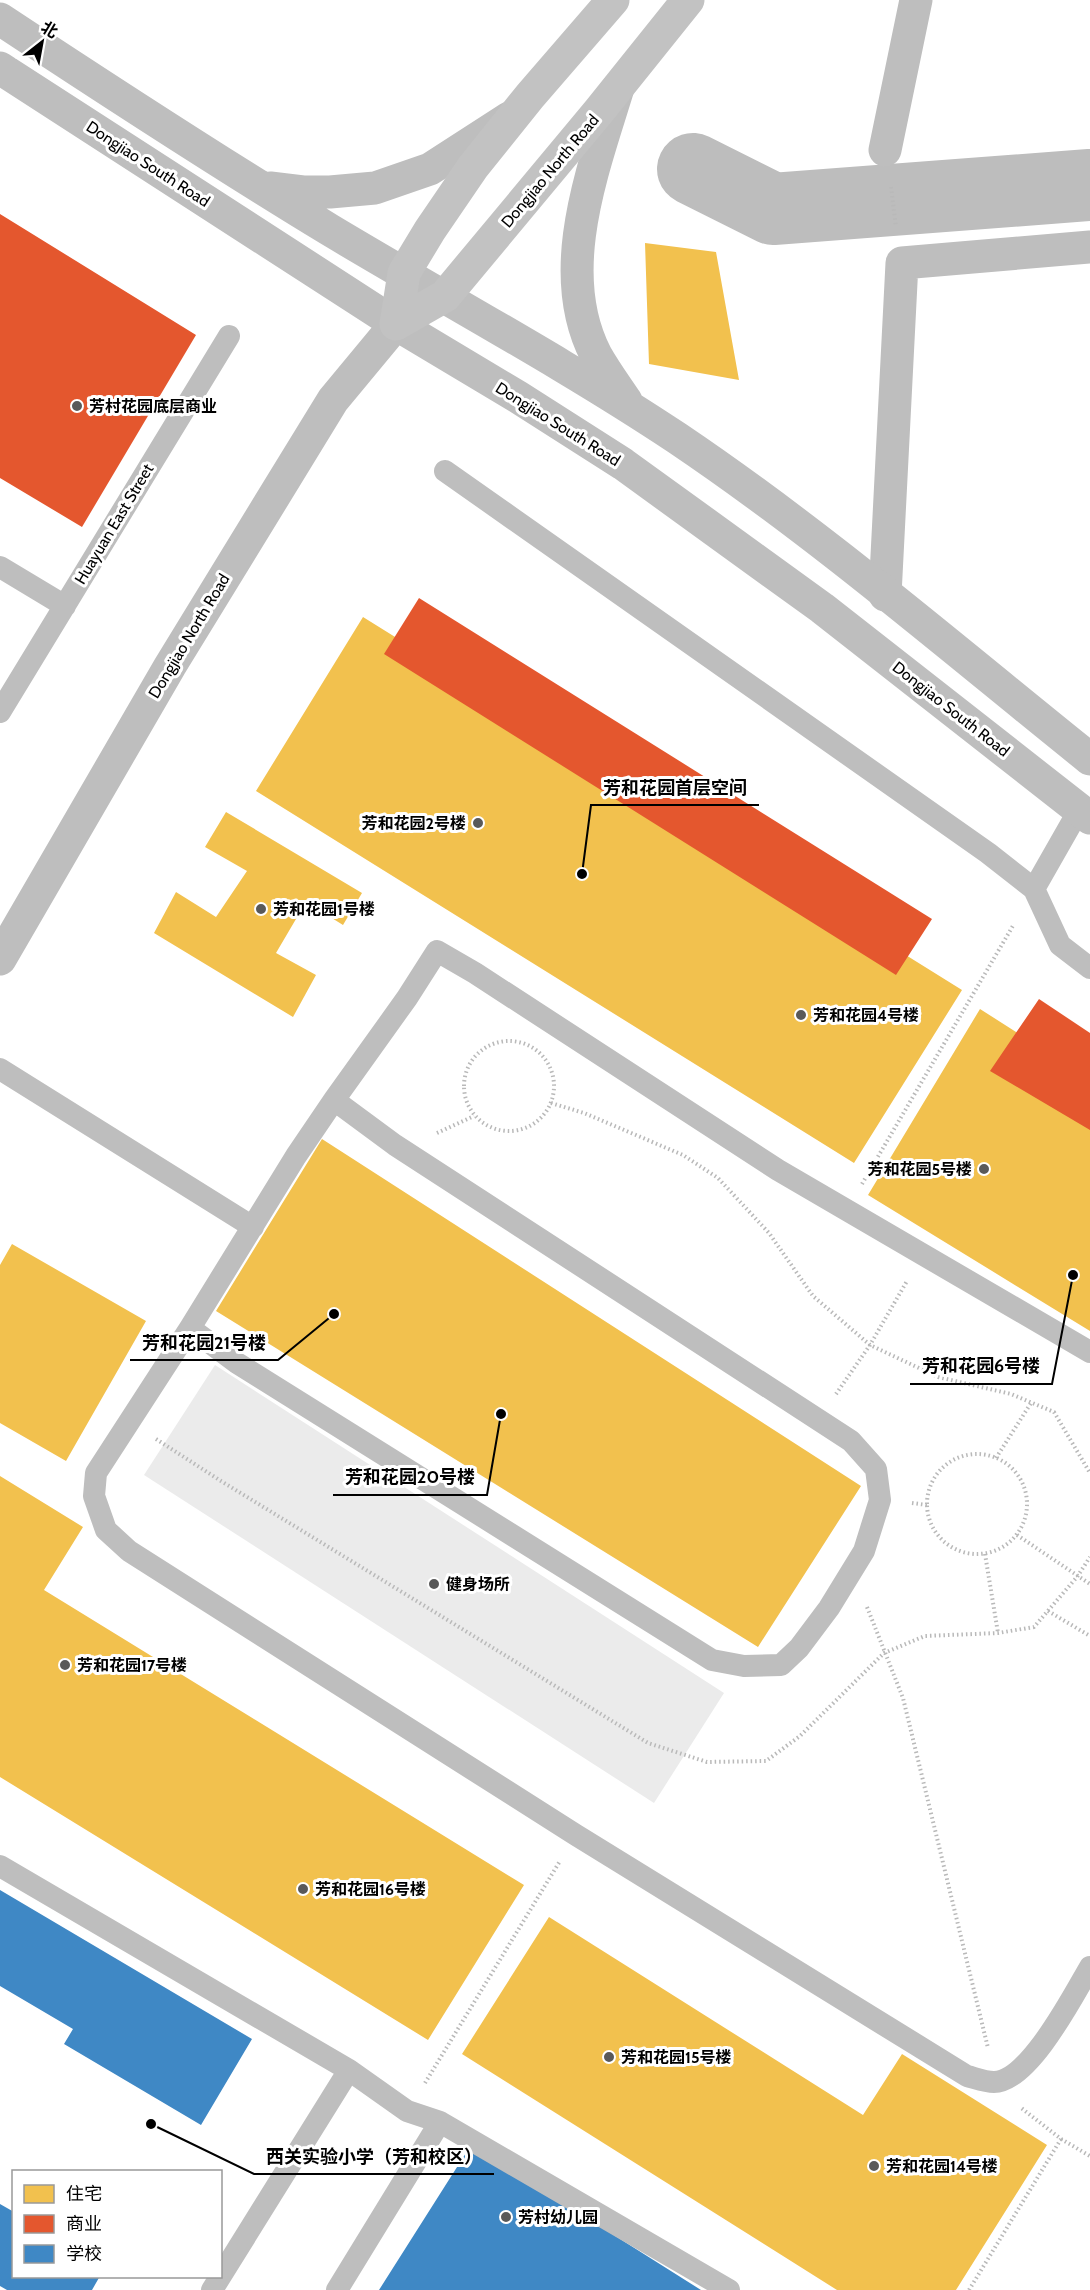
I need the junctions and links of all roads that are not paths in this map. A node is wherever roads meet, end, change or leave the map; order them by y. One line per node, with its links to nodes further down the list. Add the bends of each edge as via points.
1 (613, 0): 7 (main road)
2 (688, 0): 6 (main road, Dongjiao North Road)
3 (916, 0): 8 (street)
4 (0, 19): 9 (street)
5 (0, 68): 13 (street, Dongjiao South Road)
6 (618, 88): 12 (main road, Dongjiao North Road); 15 (street, via 595,162 580,231 577,273 582,315 596,354)
7 (515, 113): 9 (street, via 430,169 375,188 303,192); 11 (main road, via 473,166)
8 (885, 150)
9 (262, 187): 11 (street)
10 (1090, 247): 18 (street, via 902,263)
11 (404, 273): 12 (street); 13 (main road)
12 (445, 296): 13 (main road, Dongjiao North Road); 15 (street)
13 (396, 324): 22 (street, Dongjiao South Road, via 604,452 709,525 822,608); 24 (street, Dongjiao North Road, via 333,400 170,666)
14 (229, 336): 19 (lane, Huayuan East Street)
15 (632, 410): 18 (street, via 766,501)
16 (446, 471): 23 (lane)
17 (0, 567): 19 (lane)
18 (885, 595): 21 (street)
19 (65, 606): 20 (lane, Huayuan East Street)
20 (0, 712)
21 (1090, 759)
22 (1085, 814): 23 (lane)
23 (1034, 889): 25 (lane, via 1060,945)
24 (0, 959)
25 (1090, 968)
26 (0, 1069): 28 (lane)
27 (334, 1100): 28 (lane); 29 (lane, via 851,1441 876,1469 880,1500 864,1551 829,1608 800,1648 781,1665 744,1666 712,1660 247,1369); 30 (lane, via 437,951 778,1170)
28 (253, 1227): 29 (lane)
29 (190, 1328): 32 (lane, via 96,1473 94,1496 105,1530 129,1551 576,1835 967,2076 996,2082 1017,2072 1049,2038)
30 (1090, 1352)
31 (0, 1866): 33 (lane)
32 (1090, 1966)
33 (349, 2070): 34 (lane, via 407,2111); 35 (lane)
34 (440, 2122): 36 (lane); 37 (lane)
35 (222, 2274)
36 (337, 2290)
37 (729, 2290)

